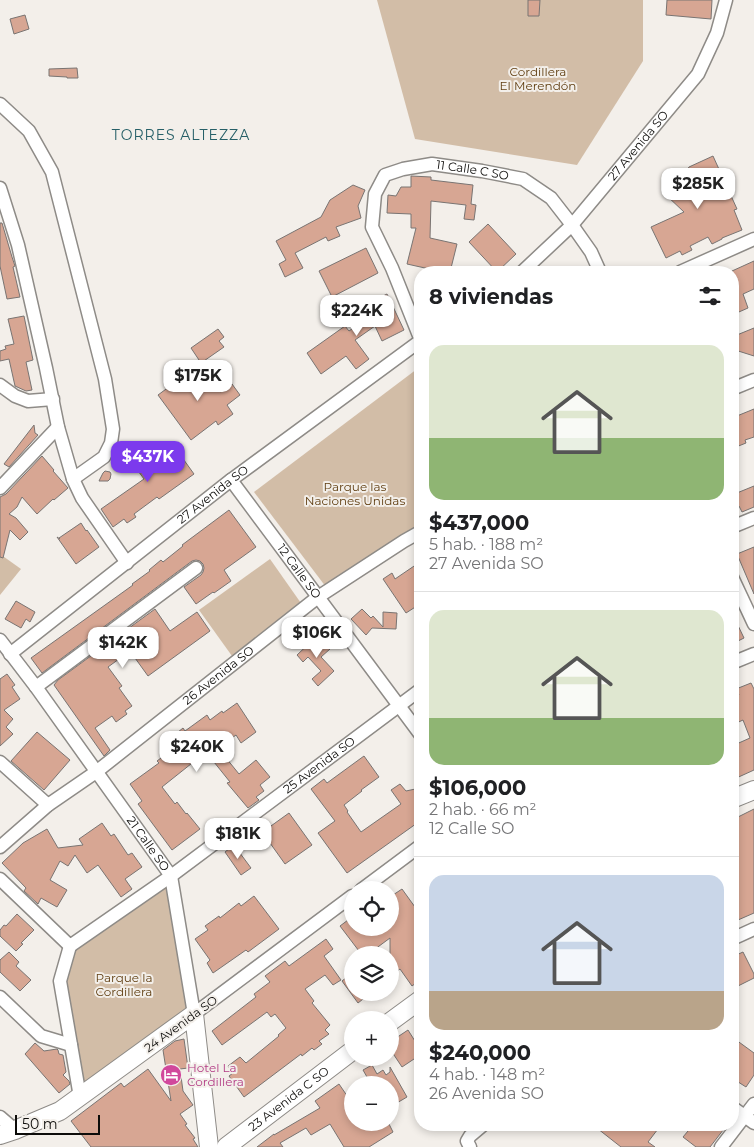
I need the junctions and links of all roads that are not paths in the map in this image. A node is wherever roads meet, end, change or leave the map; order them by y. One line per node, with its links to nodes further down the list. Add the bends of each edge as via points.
1 (726, 0): 4 (street, 27 Avenida SO, via 717,33 698,74)
2 (0, 104): 16 (street, via 29,131 52,172 105,379 113,430 111,443 104,457)
3 (0, 188): 14 (street, via 18,244)
4 (572, 224): 6 (street, 27 Avenida SO); 7 (street, 11 Calle C SO); 9 (street, 11 Calle C SO, via 551,198 523,179 432,164 385,174 375,194 372,227)
5 (754, 240): 8 (street)
6 (528, 266)
7 (597, 266)
8 (694, 266)
9 (414, 325)
10 (414, 344): 17 (street, 27 Avenida SO)
11 (754, 380): 13 (street)
12 (0, 385): 14 (street, via 28,401)
13 (739, 386)
14 (53, 399): 15 (street)
15 (58, 427): 16 (street); 18 (street)
16 (73, 479): 22 (street, via 82,498)
17 (231, 480): 22 (street, 27 Avenida SO); 25 (street, 12 Calle SO)
18 (0, 488)
19 (754, 518): 20 (street)
20 (739, 524)
21 (414, 535): 25 (street, 26 Avenida SO)
22 (127, 563): 28 (street, 27 Avenida SO)
23 (196, 568): 31 (street)
24 (739, 592): 26 (street)
25 (318, 597): 33 (street, 12 Calle SO); 36 (street, 26 Avenida SO)
26 (754, 624)
27 (0, 640): 28 (street, 21 Calle SO)
28 (10, 654): 31 (street, 21 Calle SO)
29 (754, 654): 30 (street)
30 (739, 660)
31 (36, 687): 36 (street, 21 Calle SO)
32 (414, 695): 33 (street, 25 Avenida SO)
33 (399, 706): 34 (street, 12 Calle SO); 42 (street, 25 Avenida SO)
34 (414, 726)
35 (0, 762): 39 (street)
36 (96, 772): 39 (street, 26 Avenida SO); 42 (street, 21 Calle SO)
37 (754, 790): 38 (street)
38 (739, 797)
39 (48, 806): 40 (street, 26 Avenida SO)
40 (0, 847)
41 (414, 850): 44 (street)
42 (171, 876): 48 (street, 25 Avenida SO); 51 (street, 21 Calle SO)
43 (0, 879): 48 (street)
44 (373, 881)
45 (344, 902): 51 (street, 24 Avenida SO)
46 (754, 929): 47 (street)
47 (739, 936)
48 (70, 946): 53 (street, via 60,981)
49 (0, 997): 53 (street, via 41,1036)
50 (414, 1004): 52 (street)
51 (194, 1014): 55 (street, 24 Avenida SO); 65 (street, 21 Calle SO)
52 (399, 1015)
53 (71, 1045): 55 (street)
54 (344, 1057): 66 (street, 23 Avenida C SO)
55 (80, 1097): 63 (street, 24 Avenida SO, via 60,1112)
56 (754, 1104): 59 (street)
57 (739, 1112): 59 (street)
58 (0, 1117): 63 (street)
59 (749, 1120): 60 (street)
60 (739, 1130)
61 (476, 1131): 64 (street)
62 (738, 1131): 67 (street)
63 (7, 1133)
64 (468, 1144)
65 (209, 1147)
66 (226, 1147)
67 (721, 1147)

